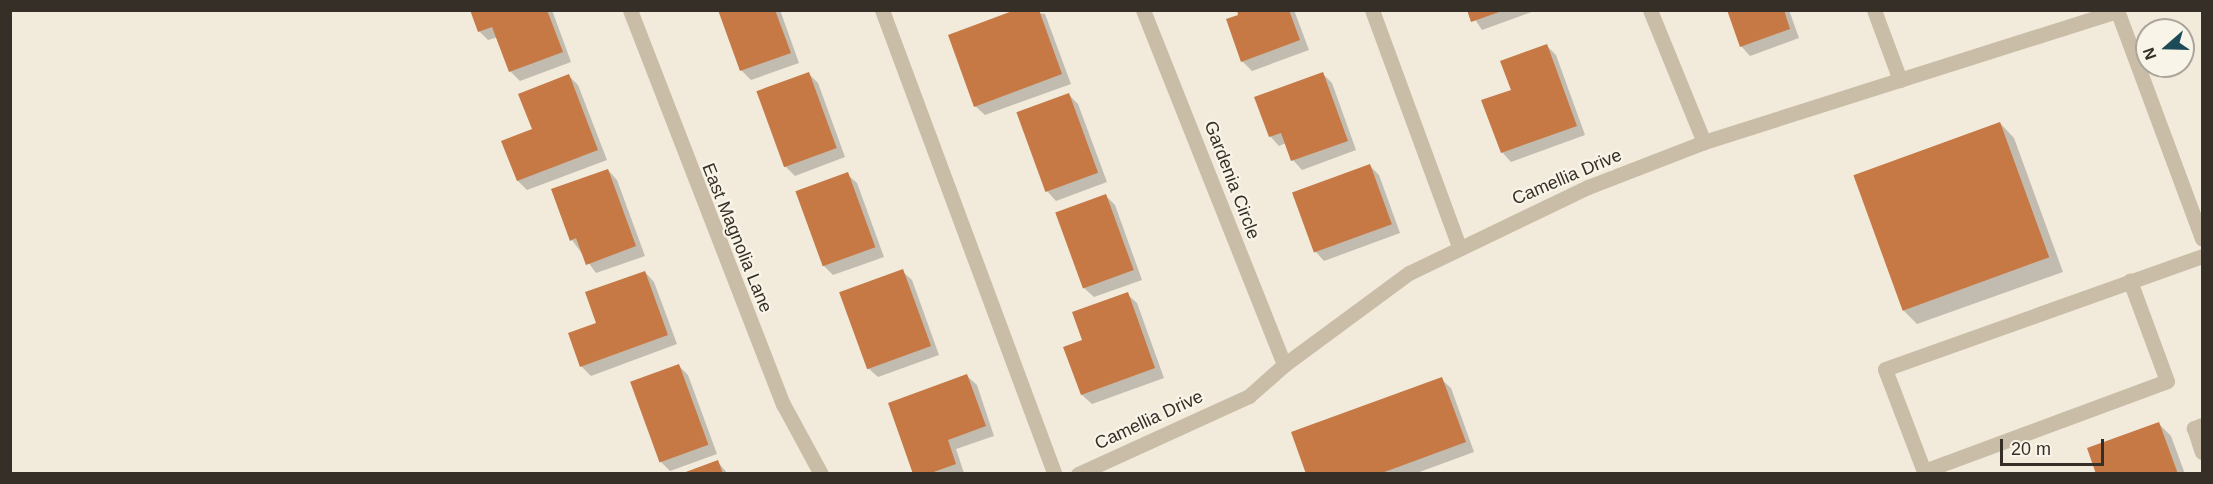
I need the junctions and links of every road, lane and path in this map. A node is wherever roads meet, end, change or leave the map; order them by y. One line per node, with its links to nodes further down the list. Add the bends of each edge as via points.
1 (630, 10): 18 (street, East Magnolia Lane, via 783,405)
2 (882, 10): 19 (street)
3 (1143, 10): 14 (street, Gardenia Circle)
4 (1372, 10): 11 (street)
5 (1650, 10): 9 (street)
6 (1874, 10): 8 (street)
7 (2117, 11): 8 (street, Camellia Drive); 10 (street)
8 (1900, 80): 9 (street, Camellia Drive)
9 (1704, 142): 11 (street, Camellia Drive, via 1588,187)
10 (2202, 239)
11 (1459, 246): 14 (street, Camellia Drive, via 1400,279)
12 (2202, 256): 13 (street)
13 (2130, 281): 17 (street, via 2168,381); 17 (street, via 1885,369)
14 (1284, 365): 20 (street, Camellia Drive, via 1249,396)
15 (2202, 425): 16 (street, via 2194,428)
16 (2202, 452)
17 (1925, 472)
18 (821, 474)
19 (1054, 474)
20 (1078, 474)

